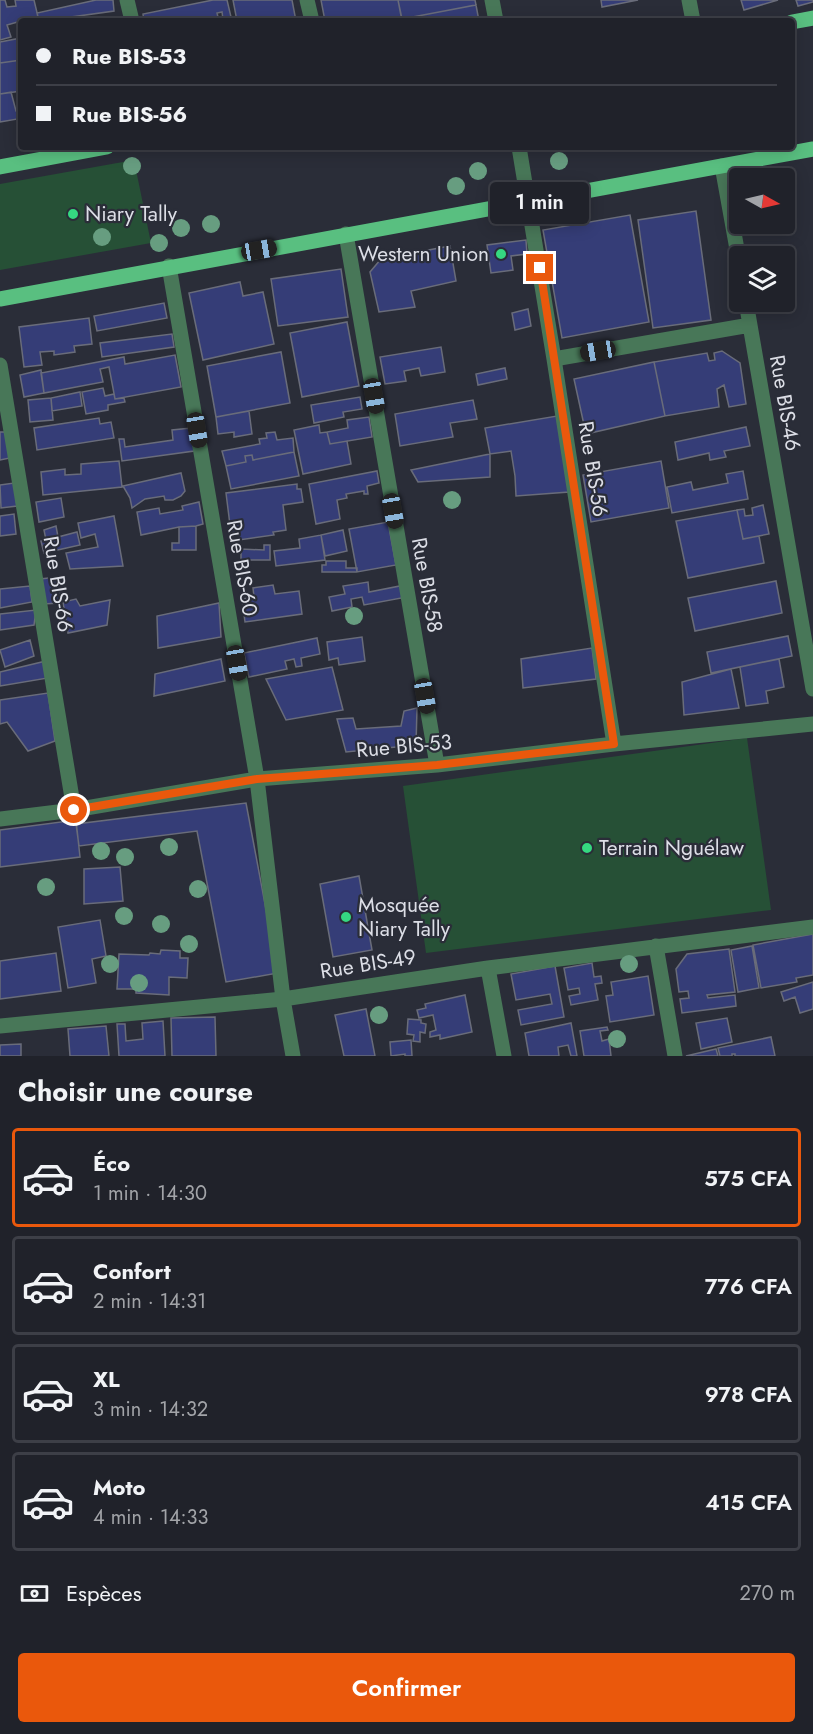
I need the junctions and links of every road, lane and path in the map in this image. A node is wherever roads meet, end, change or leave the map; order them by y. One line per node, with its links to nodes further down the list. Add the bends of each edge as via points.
1 (127, 0): 5 (street)
2 (308, 0): 6 (street)
3 (492, 0): 7 (street)
4 (689, 0): 8 (street)
5 (131, 18)
6 (311, 18)
7 (495, 18)
8 (692, 18)
9 (813, 18): 10 (main road)
10 (795, 21)
11 (813, 149): 14 (main road)
12 (91, 150): 15 (main road)
13 (520, 150): 16 (street, Rue BIS-56)
14 (722, 166): 16 (main road); 18 (street)
15 (0, 167)
16 (529, 201): 17 (main road); 23 (street, Rue BIS-56)
17 (346, 234): 19 (main road); 28 (street, Rue BIS-58)
18 (736, 246)
19 (169, 266): 20 (main road); 29 (street, Rue BIS-60)
20 (0, 298)
21 (748, 312): 22 (street, Rue BIS-46)
22 (750, 325): 23 (street); 25 (street, Rue BIS-46)
23 (554, 359): 27 (street, Rue BIS-56)
24 (0, 365): 30 (street, Rue BIS-66)
25 (813, 689)
26 (813, 724): 27 (street, Rue BIS-53)
27 (614, 744): 28 (street, Rue BIS-53)
28 (437, 765): 29 (street, Rue BIS-53)
29 (257, 779): 30 (street, Rue BIS-53); 35 (street, Rue BIS-60)
30 (74, 810): 31 (street, Rue BIS-53)
31 (0, 819)
32 (813, 927): 33 (street, Rue BIS-49)
33 (656, 946): 34 (street, Rue BIS-49); 39 (street)
34 (488, 968): 35 (street, Rue BIS-49); 38 (street)
35 (283, 999): 36 (street, Rue BIS-49); 37 (street, Rue BIS-60)
36 (0, 1026)
37 (293, 1056)
38 (504, 1056)
39 (675, 1056)

